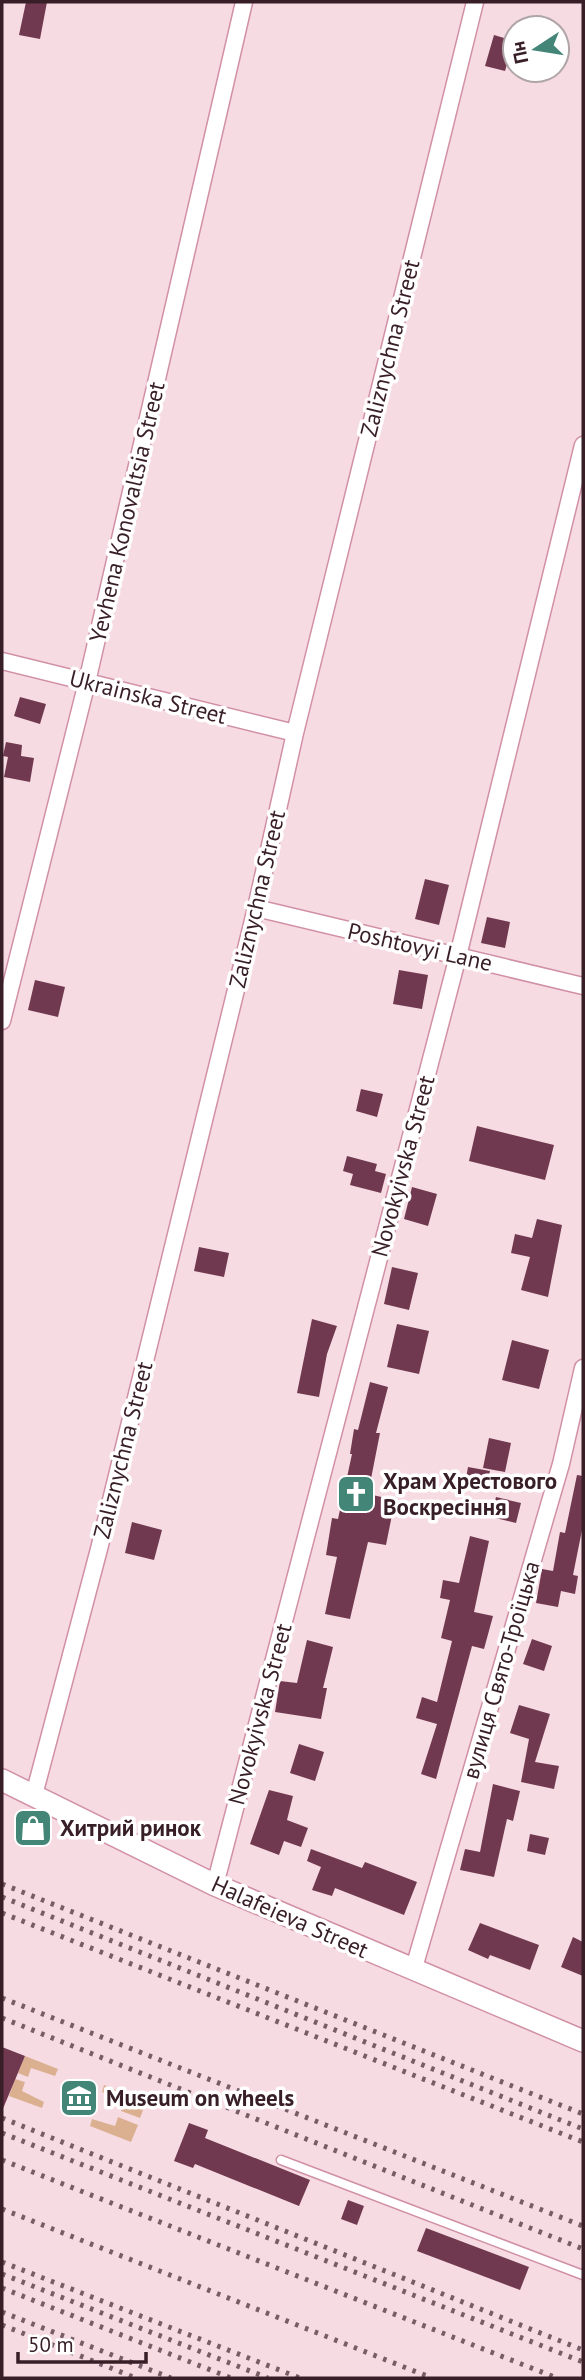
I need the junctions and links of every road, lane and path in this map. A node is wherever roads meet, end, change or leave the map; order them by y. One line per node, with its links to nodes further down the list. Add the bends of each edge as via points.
1 (244, 2): 5 (street, Yevhena Konovaltsia Street)
2 (475, 2): 6 (street, Zaliznychna Street)
3 (583, 445): 8 (street, Novokyivska Street)
4 (2, 662): 5 (street, Ukrainska Street)
5 (87, 682): 6 (street, Ukrainska Street); 10 (street, Yevhena Konovaltsia Street)
6 (295, 733): 7 (street, Zaliznychna Street)
7 (257, 908): 8 (street, Poshtovyi Lane); 13 (street, Zaliznychna Street)
8 (458, 956): 9 (street, Poshtovyi Lane); 14 (street, Novokyivska Street)
9 (583, 986)
10 (2, 1021)
11 (583, 1368): 15 (street, вулиця Свято-Троїцька, via 561,1464)
12 (2, 1780): 13 (street, Halafeieva Street)
13 (34, 1796): 14 (street, Halafeieva Street)
14 (215, 1885): 15 (street, Halafeieva Street)
15 (413, 1972): 16 (street, Halafeieva Street)
16 (583, 2041)
17 (281, 2160): 18 (lane)
18 (583, 2275)

